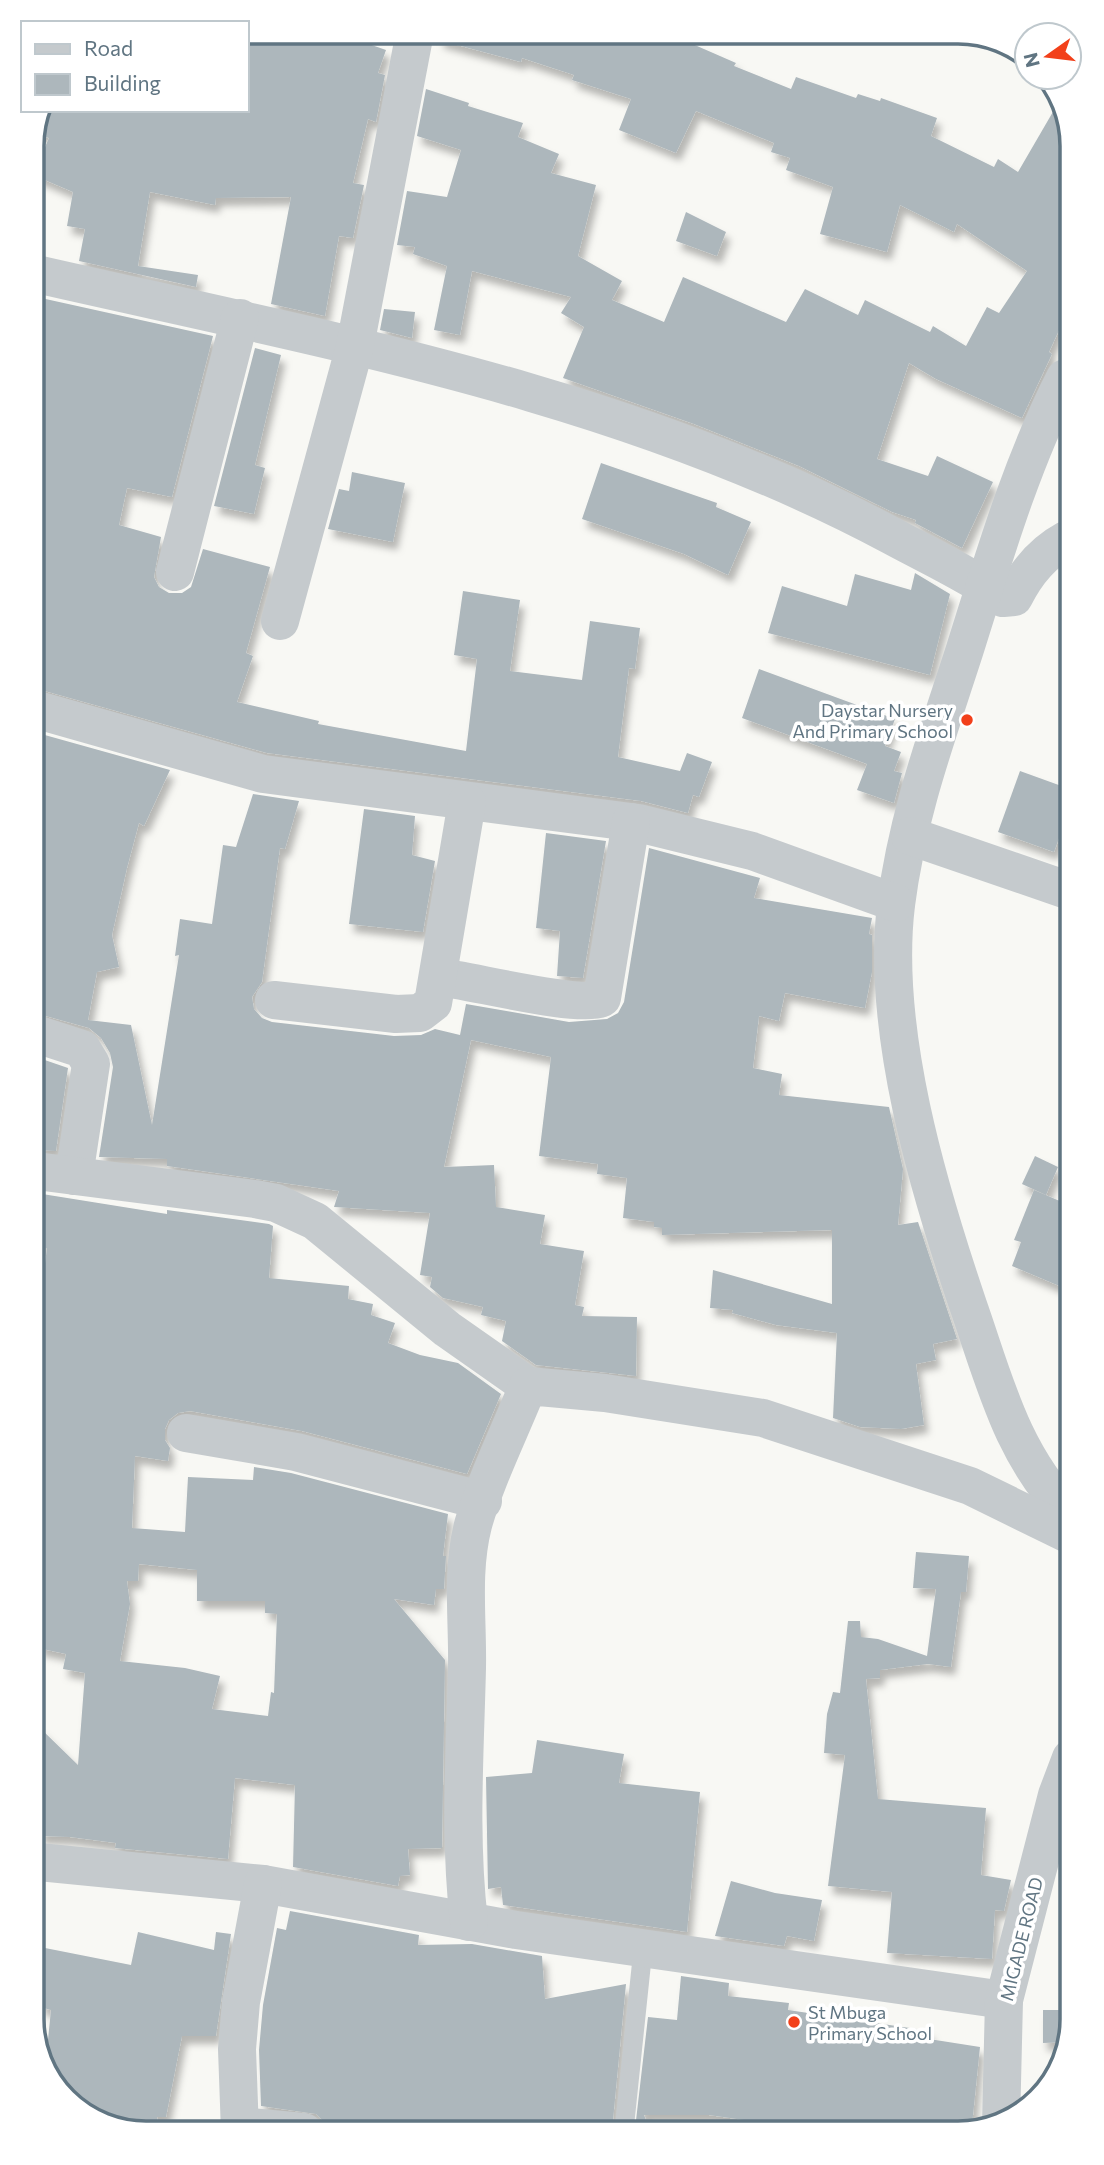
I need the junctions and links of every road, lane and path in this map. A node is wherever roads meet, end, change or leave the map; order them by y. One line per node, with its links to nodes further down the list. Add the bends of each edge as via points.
1 (413, 44): 4 (street)
2 (44, 276): 3 (street)
3 (240, 318): 4 (street); 7 (street)
4 (355, 346): 8 (street, via 453,370 732,459 828,502); 9 (street)
5 (1060, 390): 8 (street, via 1008,512)
6 (1060, 543): 8 (street, via 1049,549 1014,597 1003,598)
7 (175, 572)
8 (985, 586): 13 (street, via 930,748)
9 (280, 621)
10 (44, 712): 11 (street, via 263,774)
11 (467, 802): 12 (street); 16 (street)
12 (631, 822): 15 (street, via 752,851); 16 (street, via 602,998 593,1002 565,999)
13 (910, 836): 14 (street); 15 (street)
14 (1060, 887)
15 (897, 903): 24 (street, via 895,1000 933,1202 1001,1407 1030,1464)
16 (438, 976): 17 (street, via 433,1003 420,1013)
17 (274, 1000)
18 (44, 1037): 20 (street, via 82,1049 91,1064)
19 (44, 1172): 20 (street)
20 (74, 1176): 21 (street, via 255,1199 292,1210 315,1221 447,1329)
21 (528, 1386): 23 (street); 25 (street, via 763,1418 971,1486)
22 (186, 1433): 23 (street, via 296,1452)
23 (483, 1501): 29 (street, via 474,1522 466,1575 462,1785)
24 (1060, 1502)
25 (1060, 1530)
26 (1060, 1787): 31 (street, MIGADE ROAD)
27 (44, 1862): 28 (street)
28 (263, 1884): 29 (street); 33 (street, via 241,2002)
29 (469, 1922): 30 (street)
30 (643, 1949): 31 (street); 34 (lane)
31 (1004, 2000): 32 (street, MIGADE ROAD)
32 (1002, 2111)
33 (240, 2121)
34 (625, 2121)

